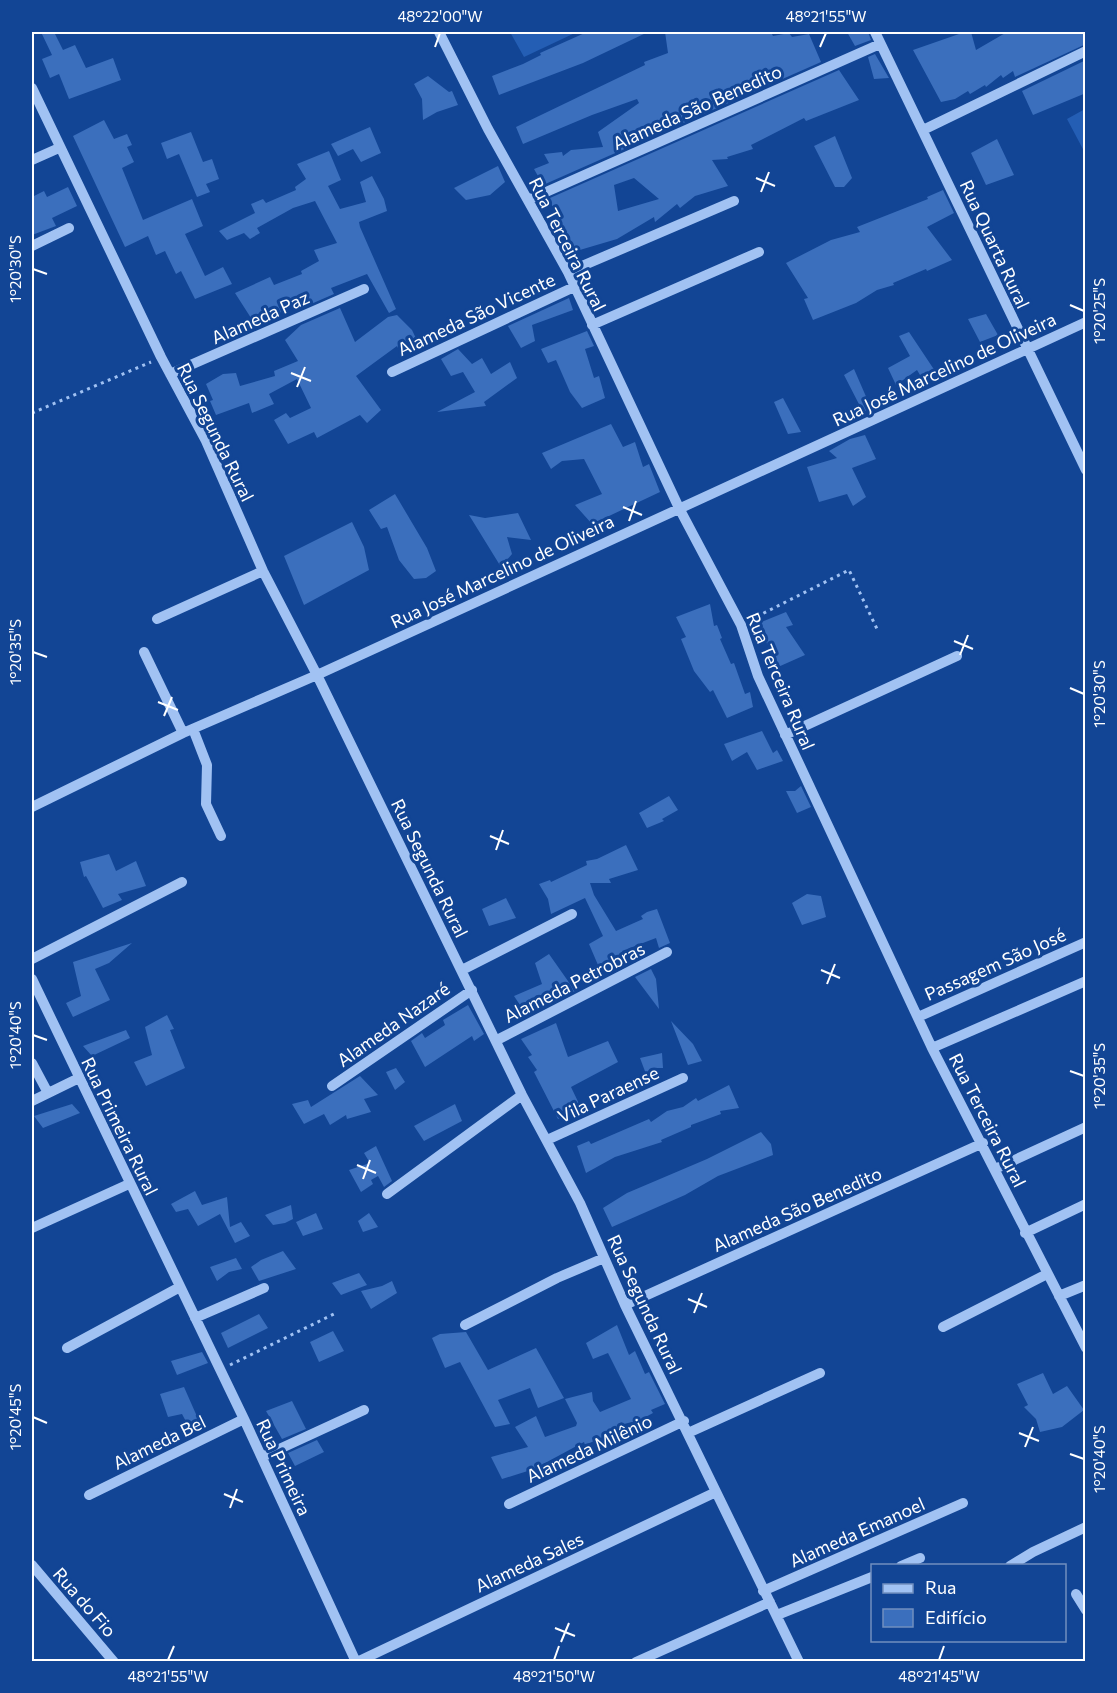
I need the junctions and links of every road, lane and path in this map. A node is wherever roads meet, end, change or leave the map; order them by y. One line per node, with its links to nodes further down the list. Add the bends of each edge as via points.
1 (439, 32): 9 (street, Rua Terceira Rural)
2 (875, 32): 3 (street, Rua Quarta Rural)
3 (880, 44): 6 (street, Rua Quarta Rural); 9 (street, Alameda São Benedito)
4 (1086, 51): 6 (street)
5 (32, 88): 7 (street, Rua Segunda Rural)
6 (922, 130): 19 (street, Rua Quarta Rural)
7 (59, 148): 8 (street); 20 (street, Rua Segunda Rural, via 128,302)
8 (32, 160)
9 (528, 200): 14 (street, Rua Terceira Rural)
10 (734, 201): 14 (street)
11 (69, 228): 12 (street)
12 (32, 246)
13 (759, 252): 18 (street)
14 (568, 272): 15 (street, Rua Terceira Rural)
15 (574, 287): 18 (street, Rua Terceira Rural); 21 (street, Alameda São Vicente)
16 (364, 289): 22 (street, Alameda Paz)
17 (1086, 322): 19 (street, Rua José Marcelino de Oliveira)
18 (592, 325): 25 (street, Rua Terceira Rural)
19 (1026, 349): 24 (street, Rua Quarta Rural); 25 (street, Rua José Marcelino de Oliveira)
20 (161, 357): 22 (street, Rua Segunda Rural); 23 (path)
21 (392, 372)
22 (170, 374): 26 (street, Rua Segunda Rural, via 206,441)
23 (32, 413)
24 (1086, 470)
25 (679, 508): 28 (street, Rua Terceira Rural); 32 (street, Rua José Marcelino de Oliveira)
26 (263, 571): 27 (street); 32 (street, Rua Segunda Rural)
27 (157, 619)
28 (741, 625): 29 (path, via 849,570); 34 (street, Rua Terceira Rural, via 758,676)
29 (878, 631)
30 (144, 652): 33 (street)
31 (957, 656): 34 (street)
32 (317, 675): 33 (street, Rua José Marcelino de Oliveira); 42 (street, Rua Segunda Rural)
33 (191, 733): 35 (street, Rua José Marcelino de Oliveira); 36 (street, via 207,765 206,804)
34 (785, 735): 46 (street, Rua Terceira Rural)
35 (32, 807)
36 (221, 836)
37 (182, 882): 41 (street)
38 (572, 914): 42 (street)
39 (1086, 942): 46 (street, Passagem São José)
40 (667, 952): 47 (street, Alameda Petrobras)
41 (32, 959)
42 (462, 970): 45 (street, Rua Segunda Rural)
43 (32, 979): 50 (street, Rua Primeira Rural)
44 (1086, 981): 48 (street)
45 (472, 990): 47 (street, Rua Segunda Rural); 52 (street, Alameda Nazaré)
46 (918, 1017): 48 (street, Rua Terceira Rural)
47 (497, 1040): 54 (street, Rua Segunda Rural)
48 (932, 1048): 58 (street, Rua Terceira Rural)
49 (32, 1063): 53 (street)
50 (79, 1078): 53 (street); 60 (street, Rua Primeira Rural)
51 (682, 1078): 57 (street, Vila Paraense)
52 (332, 1086)
53 (48, 1094): 55 (street)
54 (522, 1095): 57 (street, Rua Segunda Rural); 61 (street)
55 (32, 1101)
56 (1086, 1126): 59 (street)
57 (547, 1140): 65 (street, Rua Segunda Rural)
58 (983, 1143): 59 (street, Rua Terceira Rural); 71 (street, Alameda São Benedito)
59 (995, 1169): 64 (street, Rua Terceira Rural)
60 (129, 1184): 63 (street); 68 (street, Rua Primeira Rural)
61 (387, 1194)
62 (1086, 1204): 64 (street)
63 (32, 1228)
64 (1025, 1233): 66 (street, Rua Terceira Rural)
65 (604, 1258): 71 (street, Rua Segunda Rural); 74 (street)
66 (1047, 1274): 70 (street, Rua Terceira Rural); 75 (street)
67 (1086, 1285): 70 (street)
68 (180, 1287): 73 (street, Rua Primeira); 76 (street)
69 (264, 1288): 73 (street)
70 (1059, 1296): 77 (street, Rua Terceira Rural)
71 (625, 1305): 82 (street, Rua Segunda Rural)
72 (336, 1313): 78 (path)
73 (195, 1318): 78 (street, Rua Primeira)
74 (465, 1325)
75 (944, 1327)
76 (67, 1348)
77 (1086, 1348)
78 (220, 1370): 81 (street, Rua Primeira)
79 (820, 1373): 83 (street)
80 (364, 1410): 84 (street)
81 (244, 1419): 84 (street, Rua Primeira); 86 (street, Alameda Bel)
82 (684, 1421): 83 (street, Rua Segunda Rural); 88 (street, Alameda Milênio)
83 (688, 1433): 85 (street, Rua Segunda Rural)
84 (262, 1457): 101 (street, Rua Primeira)
85 (716, 1492): 95 (street, Rua Segunda Rural); 101 (street, Alameda Sales)
86 (88, 1495)
87 (963, 1503): 95 (street, Alameda Emanoel)
88 (509, 1504)
89 (1086, 1527): 92 (street)
90 (920, 1558): 91 (street)
91 (906, 1564)
92 (1014, 1564)
93 (32, 1565): 100 (street, Rua do Fio)
94 (871, 1578): 99 (street)
95 (763, 1591): 97 (street, Rua Segunda Rural)
96 (1076, 1594): 98 (street)
97 (770, 1602): 99 (street, Rua Segunda Rural); 102 (street)
98 (1086, 1610)
99 (777, 1615): 103 (street, Rua Segunda Rural)
100 (114, 1662)
101 (356, 1662)
102 (636, 1662)
103 (799, 1662)

